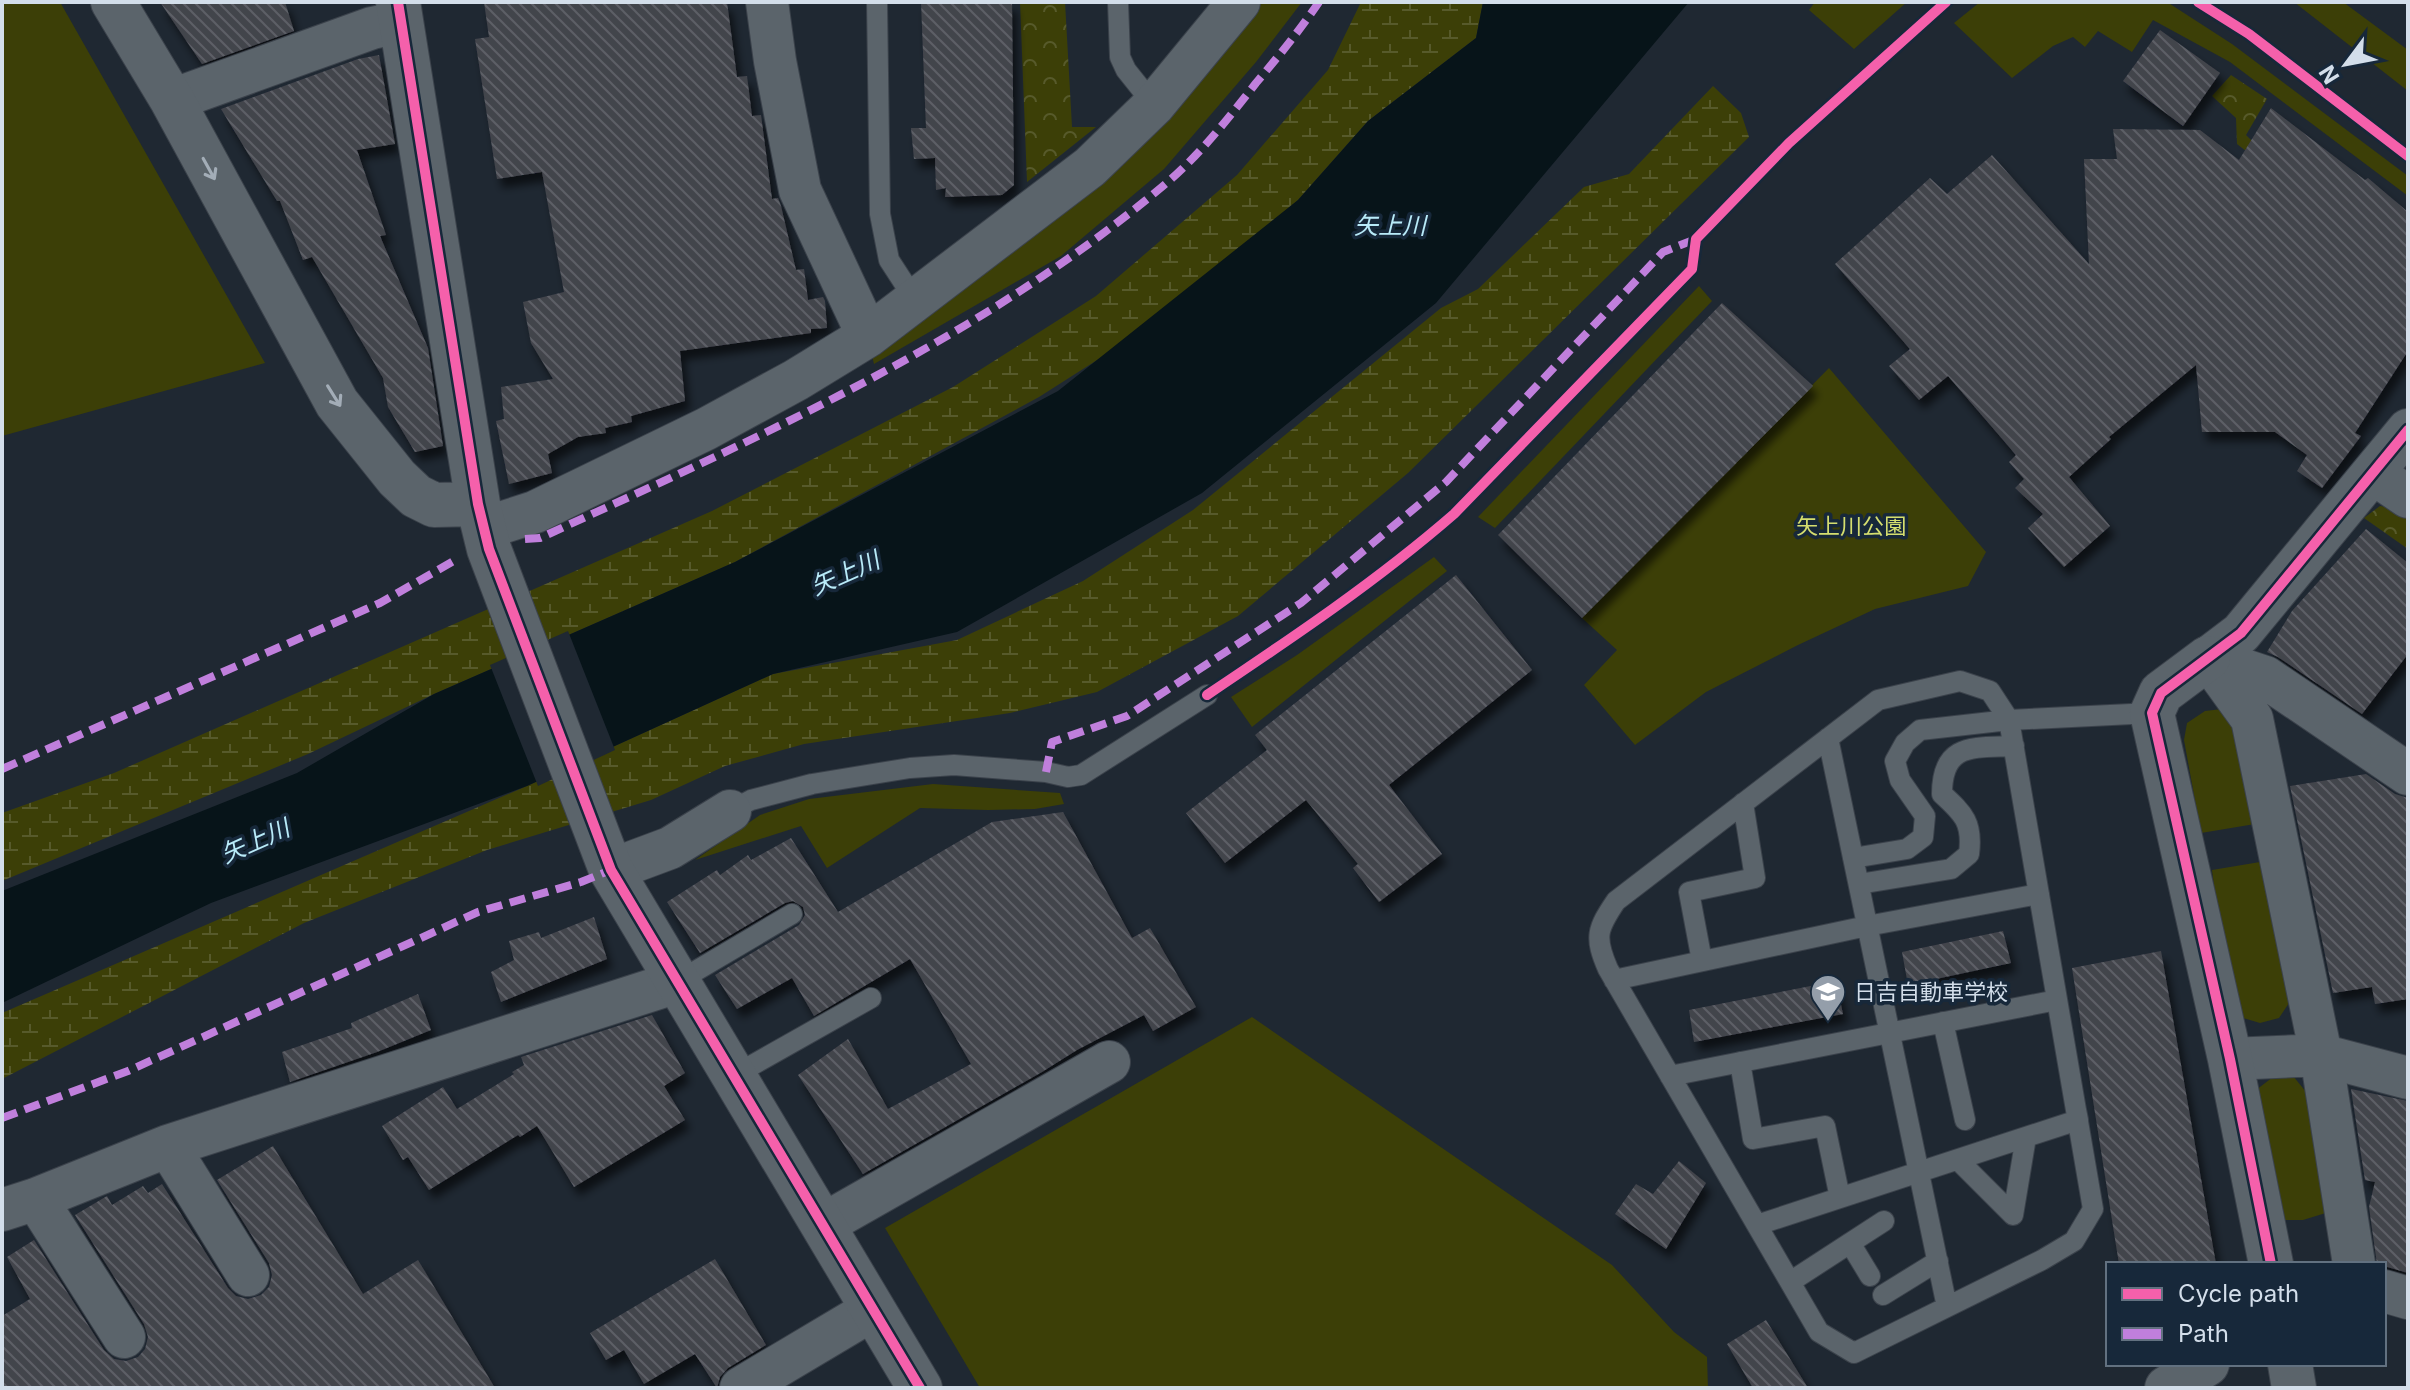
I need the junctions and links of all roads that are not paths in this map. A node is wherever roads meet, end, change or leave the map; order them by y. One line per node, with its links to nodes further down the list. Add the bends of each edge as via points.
1 (113, 2): 7 (street)
2 (767, 2): 10 (street, via 800,190)
3 (877, 2): 9 (lane, via 880,214 889,260)
4 (1118, 2): 8 (lane, via 1120,57)
5 (1239, 2): 8 (street)
6 (400, 12): 7 (street, via 372,28); 14 (street)
7 (172, 100): 14 (street, one-way to 14, via 337,403 416,496)
8 (1154, 105): 9 (street, via 1090,167)
9 (915, 300): 10 (street)
10 (868, 336): 14 (street, via 706,429)
11 (2408, 430): 12 (street)
12 (2373, 473): 13 (street); 15 (street, via 2241,633)
13 (2408, 497)
14 (486, 531): 25 (street)
15 (2208, 658): 17 (street, via 2161,693); 21 (street, via 2265,677); 37 (street, via 2252,719)
16 (1207, 695): 23 (lane, via 1081,775 954,765 910,768 812,784)
17 (2152, 713): 18 (lane); 38 (street)
18 (2009, 720): 19 (lane, via 1990,691 1960,681 1878,700); 20 (lane); 24 (lane, via 1920,730 1905,743 1895,761 1900,780 1925,816 1923,837 1907,849); 45 (lane)
19 (1828, 738): 22 (lane); 24 (lane)
20 (2014, 746): 26 (lane, via 1968,748 1942,774 1942,794 1962,813 1971,834 1969,854 1951,869); 27 (lane)
21 (2408, 774)
22 (1743, 803): 30 (lane, via 1755,878 1689,892); 31 (lane, via 1616,901 1598,927 1599,950)
23 (730, 811): 25 (street, via 670,848)
24 (1853, 858): 26 (lane)
25 (607, 862): 32 (street)
26 (1859, 884): 29 (lane)
27 (2039, 894): 29 (lane); 34 (lane)
28 (792, 914): 32 (lane)
29 (1867, 926): 30 (lane); 36 (lane)
30 (1702, 961): 31 (lane)
31 (1614, 980): 42 (lane)
32 (677, 982): 41 (street); 47 (street)
33 (871, 998): 41 (lane)
34 (2057, 1000): 35 (lane); 45 (lane)
35 (1943, 1022): 36 (lane); 44 (lane)
36 (1889, 1032): 40 (lane); 49 (lane)
37 (2321, 1055): 38 (street); 43 (street); 58 (street)
38 (2230, 1059): 57 (street)
39 (1109, 1062): 53 (street)
40 (1740, 1062): 42 (lane); 50 (lane, via 1753,1139 1825,1126)
41 (733, 1076): 53 (street)
42 (1670, 1076): 54 (lane)
43 (2408, 1078)
44 (1965, 1120)
45 (2078, 1120): 46 (lane); 65 (lane, via 2093,1209 2074,1241)
46 (2026, 1137): 48 (lane); 48 (lane, via 2013,1215)
47 (168, 1146): 51 (street); 59 (street)
48 (1958, 1160): 49 (lane)
49 (1921, 1172): 50 (lane); 56 (lane)
50 (1840, 1198): 54 (lane)
51 (19, 1204): 67 (street)
52 (1884, 1221): 55 (lane)
53 (824, 1224): 66 (street)
54 (1757, 1225): 61 (lane)
55 (1850, 1243): 60 (lane); 61 (lane)
56 (1938, 1261): 63 (lane); 65 (lane)
57 (2271, 1262)
58 (2354, 1262)
59 (248, 1275)
60 (1870, 1276)
61 (1790, 1282): 65 (lane, via 1819,1332 1854,1353)
62 (2386, 1292): 64 (street)
63 (1883, 1295)
64 (2408, 1298)
65 (1947, 1307)
66 (872, 1310): 70 (street); 71 (street)
67 (124, 1337)
68 (2204, 1366): 72 (street)
69 (2290, 1366): 73 (street)
70 (741, 1388)
71 (920, 1388)
72 (2167, 1388)
73 (2294, 1388)

